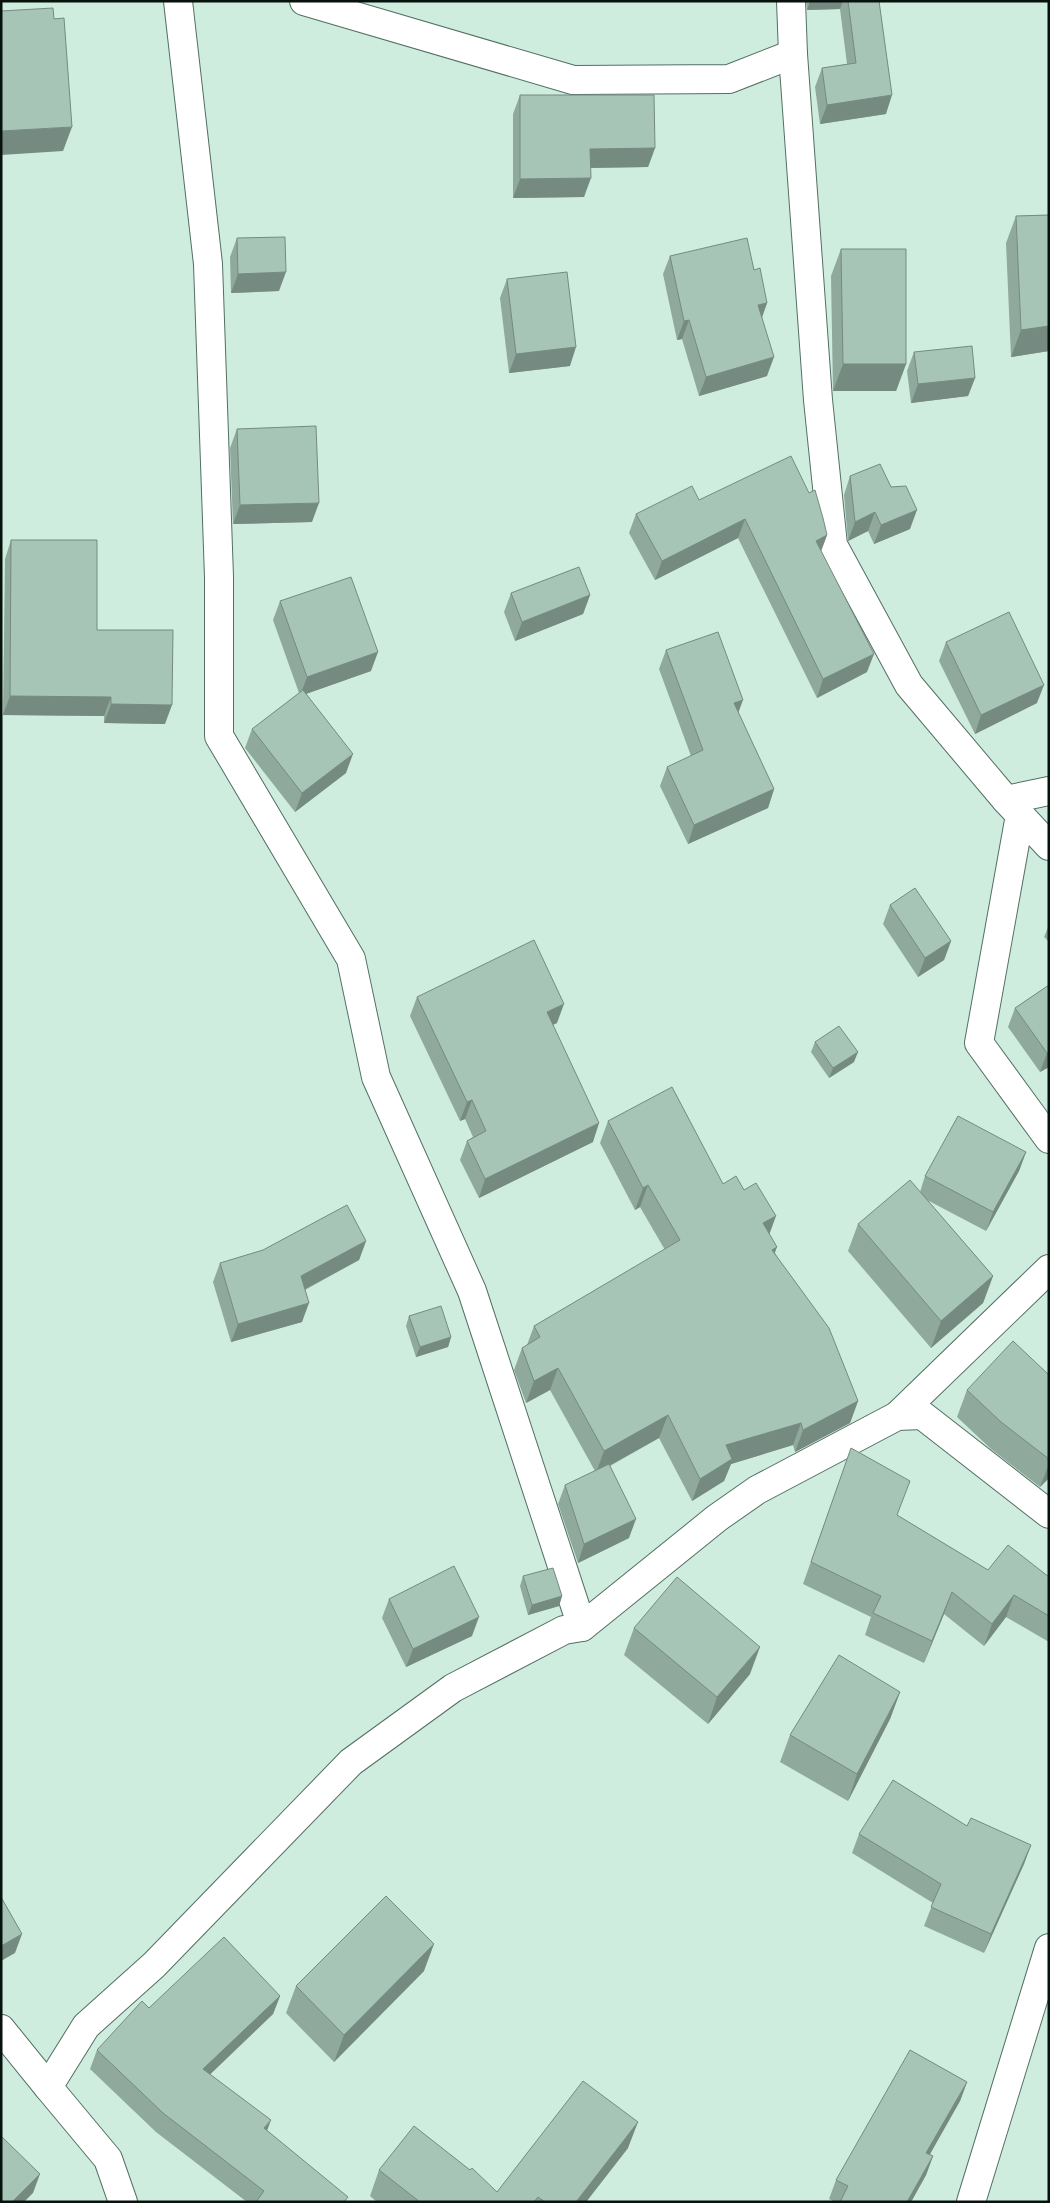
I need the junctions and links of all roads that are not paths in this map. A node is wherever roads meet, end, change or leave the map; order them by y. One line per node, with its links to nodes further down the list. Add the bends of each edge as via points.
1 (178, 1): 12 (street, via 208,264 219,577 219,736 352,959 376,1077 472,1292)
2 (304, 1): 4 (street, via 573,80 730,79)
3 (791, 1): 4 (street)
4 (793, 54): 6 (street, via 818,400 833,545 910,685)
5 (1049, 791): 6 (street)
6 (1013, 808): 7 (street); 8 (street, via 979,1043)
7 (1049, 846)
8 (1049, 1138)
9 (1049, 1269): 10 (street)
10 (897, 1416): 11 (street, via 922,1415); 12 (street, via 757,1490 717,1518)
11 (1049, 1514)
12 (582, 1627): 15 (street, via 564,1630 453,1688 352,1762 154,1965 86,2026)
13 (1049, 1948): 17 (street)
14 (1, 2029): 15 (street)
15 (48, 2087): 16 (street, via 108,2158)
16 (123, 2202)
17 (971, 2202)

